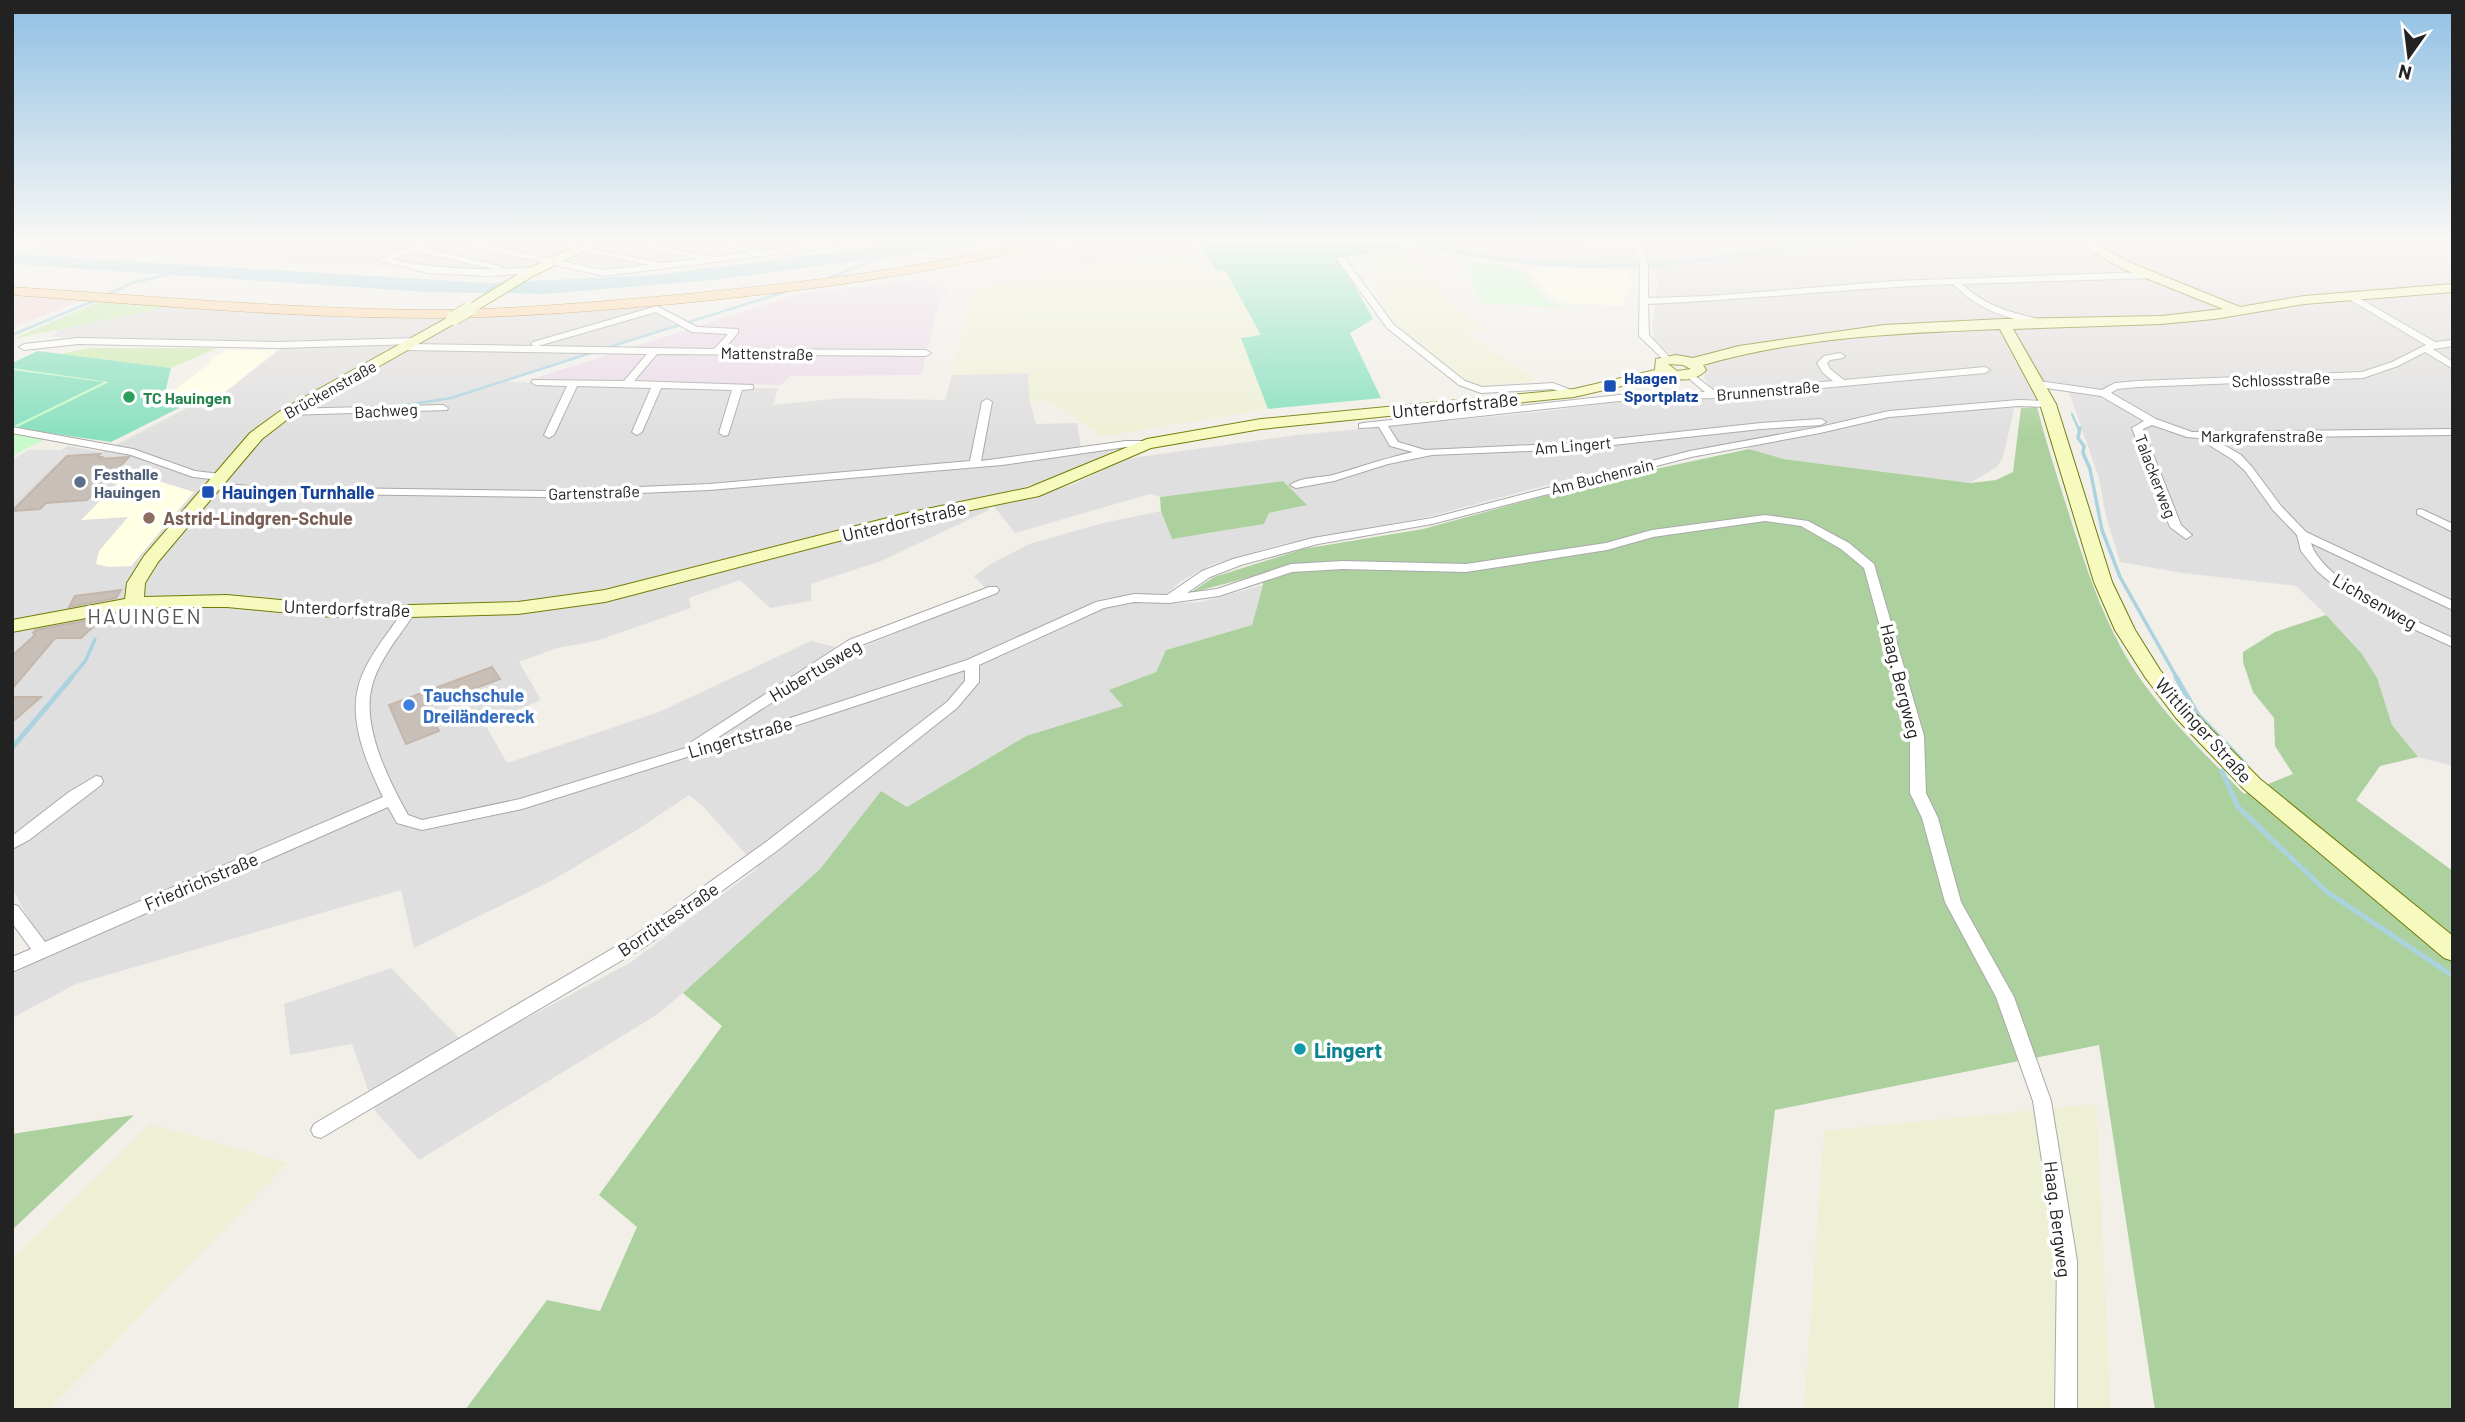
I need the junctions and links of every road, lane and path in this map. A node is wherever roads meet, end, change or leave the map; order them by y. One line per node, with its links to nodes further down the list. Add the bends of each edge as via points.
1 (253, 305): 3 (main road, via 462,313)
2 (474, 305): 13 (street, Brückenstraße)
3 (605, 305)
4 (1375, 305): 31 (street, via 1390,326 1462,383 1481,390 1553,386)
5 (1644, 305): 21 (street, via 1643,336)
6 (1981, 305): 11 (street)
7 (2224, 305): 10 (street)
8 (2269, 305): 10 (street)
9 (2365, 305): 14 (street)
10 (2238, 311): 11 (street, via 2161,320 2044,323)
11 (2004, 319): 23 (street, via 1845,333 1739,350); 29 (street, Wittlinger Straße)
12 (2453, 343): 14 (street, Schlossstraße)
13 (411, 344): 15 (street, Mattenstraße, via 78,341); 16 (street, Mattenstraße); 37 (street, Brückenstraße)
14 (2429, 346): 22 (street); 32 (street, Schlossstraße, via 2362,375 2138,384 2115,386)
15 (24, 347)
16 (521, 349): 17 (street, Mattenstraße); 18 (street, via 653,309 695,330 734,331)
17 (654, 351): 18 (street, Mattenstraße); 28 (street)
18 (716, 353): 19 (street, Mattenstraße)
19 (926, 353)
20 (1840, 356): 27 (street, Brunnenstraße, via 1822,363)
21 (1666, 366): 23 (street, Unterdorfstraße); 31 (street, Unterdorfstraße)
22 (2453, 366)
23 (1692, 369): 33 (street)
24 (1985, 370): 27 (street, Brunnenstraße)
25 (536, 382): 26 (street)
26 (573, 383): 28 (street); 46 (street)
27 (1842, 383): 33 (street, Brunnenstraße)
28 (627, 384): 30 (street)
29 (2039, 384): 32 (street, Markgrafenstraße); 35 (street, Wittlinger Straße)
30 (657, 385): 43 (street); 45 (street, via 744,387)
31 (1574, 393): 48 (street, Unterdorfstraße, via 1261,424)
32 (2104, 393): 39 (street, Markgrafenstraße)
33 (1714, 395): 40 (street, Brunnenstraße, via 1619,398)
34 (987, 402): 50 (street)
35 (2048, 404): 38 (street, Am Buchenrain, via 1925,409); 72 (street, Wittlinger Straße, via 2104,582 2125,630 2152,673 2183,713 2252,784)
36 (443, 408): 37 (street, Bachweg)
37 (288, 412): 51 (street, Brückenstraße, via 256,436)
38 (1854, 421): 49 (street, Am Lingert, via 1576,446); 59 (street, Am Buchenrain, via 1677,457 1432,521 1317,541 1206,574)
39 (2152, 421): 47 (street, Markgrafenstraße); 56 (street, Talackerweg, via 2137,428 2142,445 2176,527)
40 (1381, 423): 41 (street, Unterdorfstraße); 49 (street, via 1394,444)
41 (1363, 426)
42 (12, 430): 51 (street, via 133,452)
43 (637, 432)
44 (2453, 432): 47 (street, Markgrafenstraße)
45 (724, 433)
46 (549, 435)
47 (2191, 435): 55 (street, Lichsenweg, via 2240,457 2288,523)
48 (1147, 444): 50 (street, Gartenstraße); 62 (street, Unterdorfstraße, via 1033,492 907,519 605,596 518,608)
49 (1432, 452): 52 (street, Am Lingert)
50 (975, 464): 51 (street, Gartenstraße, via 709,487 546,495 261,490)
51 (217, 482): 60 (street, Brückenstraße, via 150,559 136,583)
52 (1296, 485)
53 (2421, 512): 54 (street)
54 (2453, 529)
55 (2302, 534): 61 (street); 64 (street, Lichsenweg, via 2302,545 2311,559 2330,576)
56 (2186, 535)
57 (1291, 568): 59 (street, Lingertstraße, via 1219,593); 75 (street, Haag. Bergweg, via 1466,568 1765,518 1804,523 1870,567 1917,736 1918,793 1930,818 1953,902 2005,997 2042,1101 2067,1261)
58 (993, 590): 66 (street, Hubertusweg, via 854,643)
59 (1169, 599): 65 (street, Lingertstraße, via 1134,598 1100,605)
60 (134, 603): 62 (street, Unterdorfstraße, via 227,601 333,611); 63 (street, Unterdorfstraße)
61 (2453, 606)
62 (410, 611): 68 (street, Lingertstraße, via 361,699 366,738)
63 (12, 626)
64 (2453, 643)
65 (972, 663): 66 (street, Lingertstraße); 74 (street, Borrüttestraße, via 972,682 951,705 772,846 640,941)
66 (685, 753): 68 (street, Lingertstraße, via 523,804 438,823 422,825 402,819)
67 (96, 781): 69 (street)
68 (391, 800): 71 (street, Friedrichstraße)
69 (12, 844)
70 (12, 910): 71 (street)
71 (42, 951): 73 (street, Friedrichstraße)
72 (2453, 951)
73 (12, 965)
74 (321, 1130)
75 (2066, 1410)

